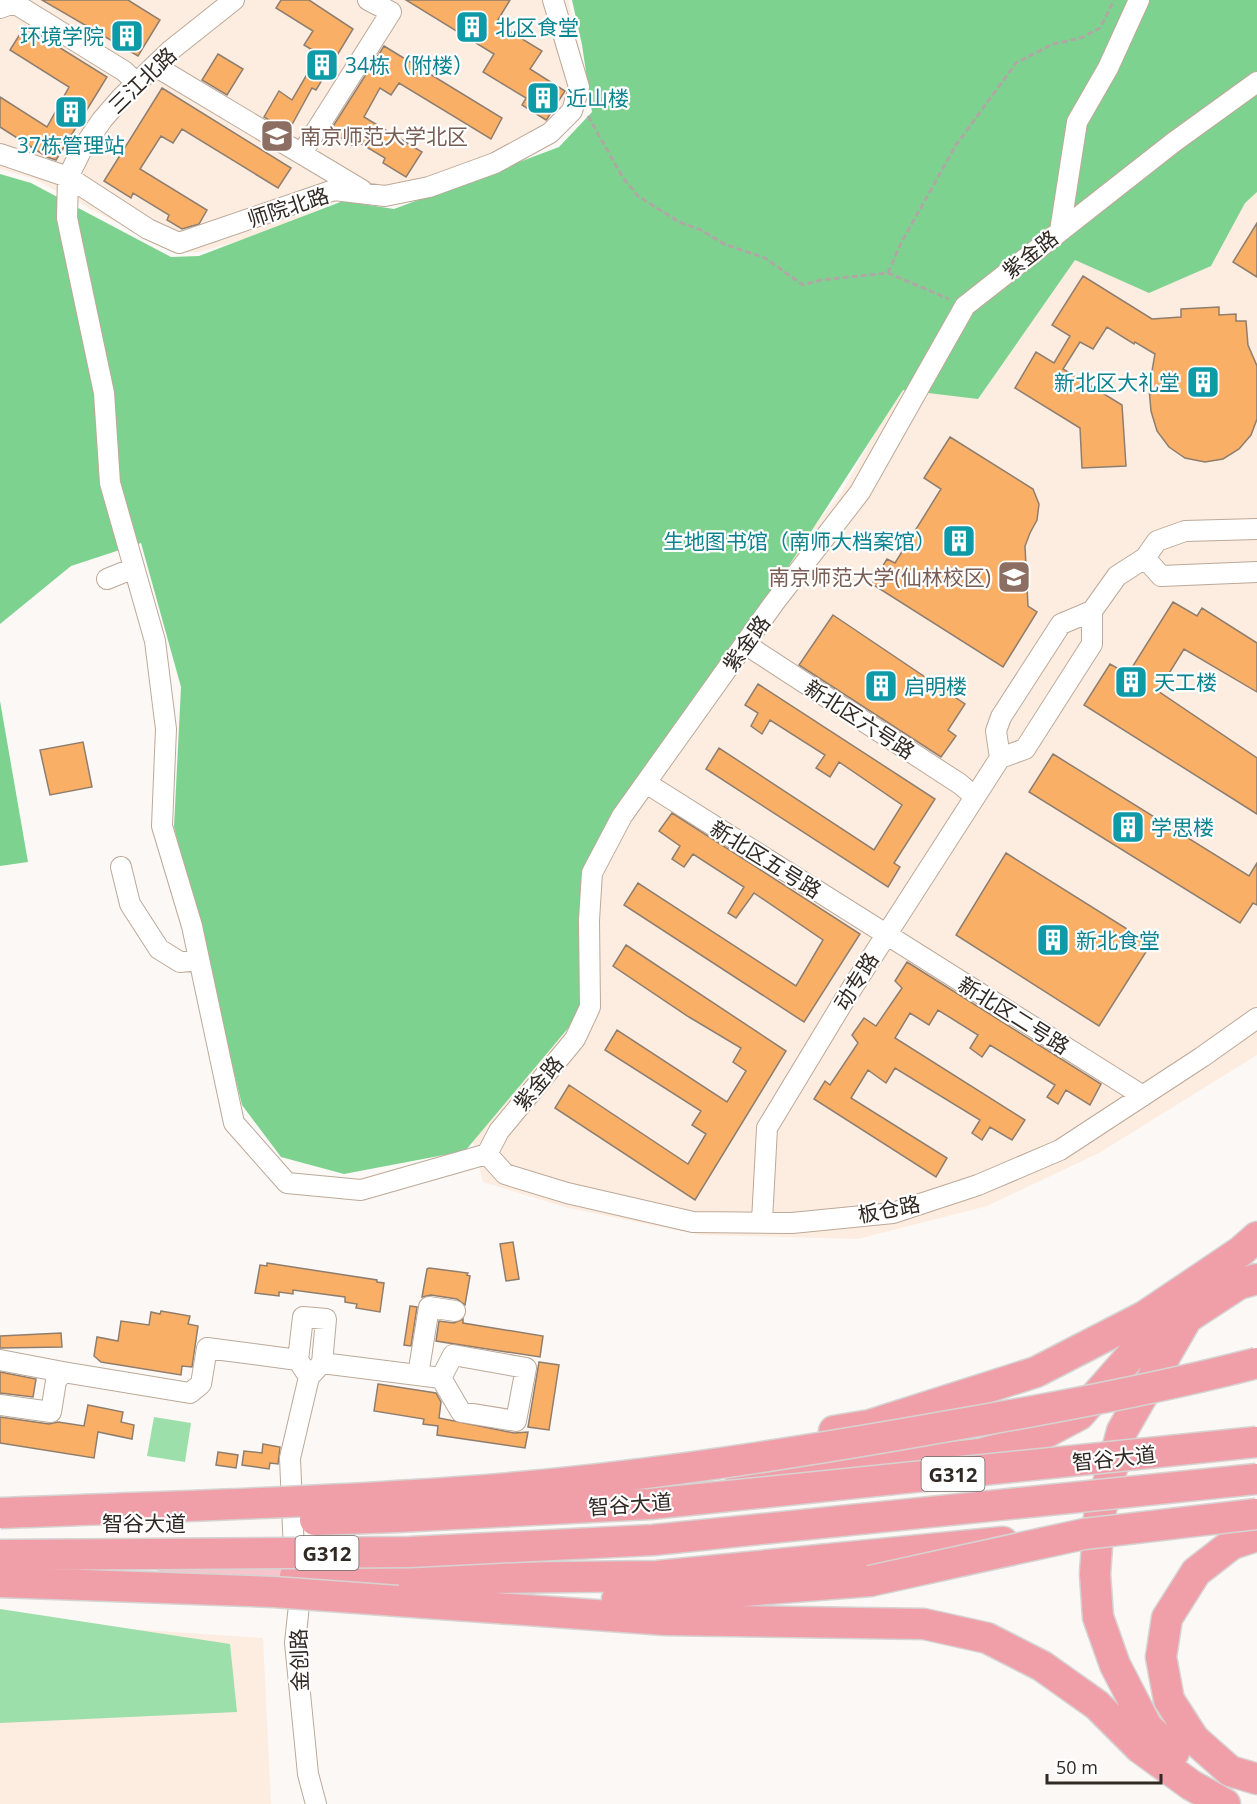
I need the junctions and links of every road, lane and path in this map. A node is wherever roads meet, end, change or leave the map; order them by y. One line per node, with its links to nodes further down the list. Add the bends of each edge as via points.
1 (234, 0): 7 (street, 三江北路)
2 (368, 0): 11 (street, via 391,12)
3 (553, 0): 10 (street, via 579,87)
4 (1114, 0): 16 (path, via 1100,28 1081,38 1053,44 1016,63 956,145)
5 (1138, 0): 15 (street, via 1108,68 1077,122)
6 (0, 8): 9 (street, via 14,3)
7 (155, 66): 9 (street, 三江北路); 11 (street)
8 (1257, 82): 15 (street, 紫金路)
9 (137, 83): 13 (street, 三江北路, via 102,120)
10 (576, 96): 14 (street, 师院北路, via 572,111 550,133 495,163 429,187 385,196); 16 (path, via 622,178 638,196 672,218 724,244 765,258 803,285 831,278)
11 (302, 153): 14 (street)
12 (0, 154): 13 (street, 师院北路)
13 (68, 177): 14 (street, 师院北路, via 148,229 179,243 334,190); 20 (street, via 67,218 104,393 110,483)
14 (370, 194)
15 (1060, 231): 17 (street, 紫金路)
16 (888, 273): 17 (path)
17 (965, 306): 24 (street, 紫金路, via 860,492)
18 (1257, 529): 19 (street, via 1185,531 1157,541)
19 (1145, 558): 21 (street, via 1161,576); 23 (street, via 1117,576)
20 (135, 568): 22 (street); 30 (street, via 155,641 166,729 162,826)
21 (1257, 572)
22 (107, 579)
23 (1092, 611): 25 (street, via 1092,644 1025,749); 25 (street, via 1061,624 1001,717 996,731)
24 (745, 644): 26 (street, 紫金路); 27 (street, 新北区六号路)
25 (1000, 758): 27 (street, 动专路)
26 (646, 783): 29 (street, 新北区五号路); 33 (street, 紫金路, via 622,816 592,873 590,1007 575,1039 499,1131)
27 (974, 795): 29 (street, 动专路)
28 (121, 867): 30 (street, via 130,904 159,949 180,962)
29 (886, 935): 32 (street, 新北区二号路); 34 (street, 动专路, via 767,1128)
30 (199, 960): 33 (street, via 234,1123 287,1183 361,1190)
31 (1257, 1018): 32 (street, 板仓路)
32 (1143, 1095): 34 (street, 板仓路, via 1060,1150 957,1192 893,1213 792,1223)
33 (487, 1154): 34 (street, 板仓路, via 505,1174 567,1193 693,1222)
34 (762, 1221)
35 (1257, 1237): 48 (highway, bridge, via 1145,1316 1036,1372 870,1425 762,1443)
36 (1257, 1279): 38 (highway, via 1239,1284)
37 (455, 1311): 44 (street, via 429,1307)
38 (1188, 1318): 51 (highway, via 1130,1357 1079,1415 1030,1441 980,1454 587,1497); 64 (highway, bridge, via 1122,1431 1099,1517 1095,1574 1098,1617 1115,1665 1147,1727)
39 (0, 1360): 43 (street)
40 (298, 1360): 42 (street); 42 (street, 金创路, via 303,1317 326,1319); 43 (street, via 207,1348 201,1384 185,1393)
41 (1257, 1363): 48 (highway, bridge, via 1182,1383 1060,1407)
42 (316, 1370): 44 (street); 51 (street, 金创路, via 290,1458)
43 (63, 1371): 46 (street, via 56,1381 51,1412)
44 (418, 1375): 45 (street)
45 (441, 1378): 45 (street, via 460,1412 516,1421 525,1368 453,1355)
46 (0, 1405)
47 (1257, 1442): 53 (highway, 智谷大道 / G312, bridge, via 650,1504 194,1523)
48 (672, 1470): 50 (highway, bridge, via 460,1492)
49 (1257, 1479): 56 (highway, 智谷大道 / G312, bridge, via 653,1540 410,1552)
50 (0, 1514): 51 (main road, 智谷大道 / G312)
51 (292, 1514): 58 (street, 金创路)
52 (1257, 1514): 54 (highway, bridge)
53 (0, 1521)
54 (1084, 1534): 58 (highway, bridge, via 657,1575); 60 (highway, bridge, via 870,1581 643,1599)
55 (1257, 1536): 61 (highway, via 1232,1544 1196,1572 1167,1618 1161,1657 1169,1700 1194,1739 1230,1771)
56 (0, 1555)
57 (0, 1571): 58 (main road, G312)
58 (295, 1576): 62 (street, 金创路, via 299,1605 296,1655 308,1774)
59 (0, 1582): 60 (highway, bridge, via 274,1592)
60 (398, 1601): 63 (highway, via 666,1620 924,1623 987,1638 1042,1666 1097,1705 1140,1748)
61 (1257, 1779)
62 (316, 1804)
63 (1225, 1804)
64 (1237, 1804)

